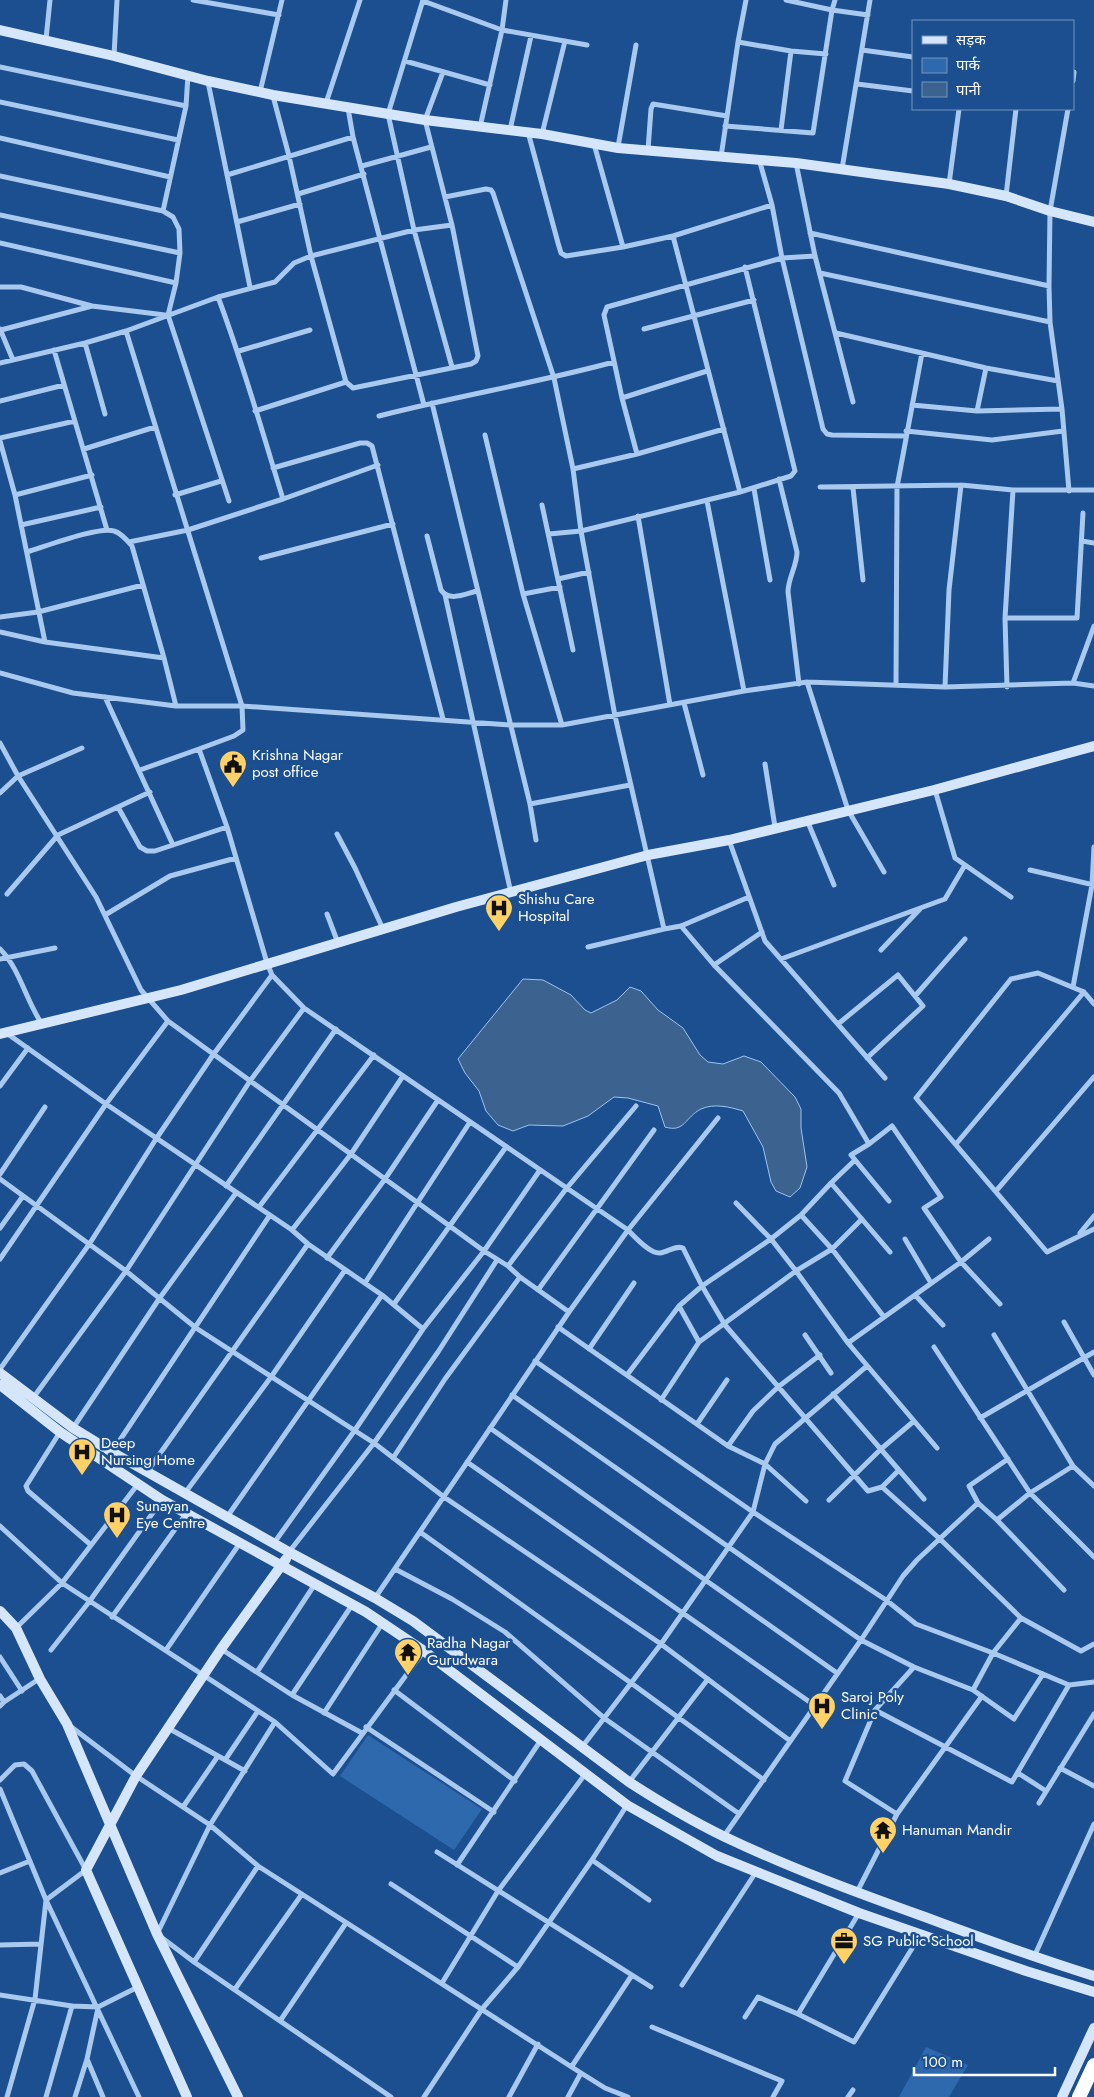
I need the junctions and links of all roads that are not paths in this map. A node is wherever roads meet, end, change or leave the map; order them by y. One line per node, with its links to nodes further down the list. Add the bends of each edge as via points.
1 (50, 0): 19 (street)
2 (118, 0): 27 (street)
3 (193, 0): 12 (street)
4 (282, 0): 14 (street)
5 (360, 0): 40 (street)
6 (423, 0): 17 (street); 29 (street)
7 (506, 0): 17 (street)
8 (746, 0): 21 (street)
9 (786, 0): 13 (street)
10 (835, 0): 13 (street)
11 (870, 0): 15 (street)
12 (235, 3): 14 (street)
13 (832, 10): 15 (street); 26 (street)
14 (279, 15): 37 (street)
15 (868, 15): 24 (street)
16 (0, 30): 19 (street)
17 (502, 30): 18 (street); 34 (street)
18 (531, 36): 20 (street); 52 (street)
19 (46, 39): 27 (street)
20 (565, 42): 22 (street); 54 (street)
21 (738, 42): 25 (street); 47 (street)
22 (586, 45)
23 (636, 45): 60 (street)
24 (862, 50): 28 (street); 35 (street)
25 (791, 51): 26 (street); 51 (street)
26 (826, 54): 51 (street, via 812,132)
27 (114, 56): 32 (street)
28 (912, 57)
29 (405, 61): 31 (street); 46 (street)
30 (0, 67): 41 (street)
31 (443, 72): 34 (street); 48 (street)
32 (188, 75): 33 (street); 41 (street)
33 (208, 81): 37 (street); 71 (street)
34 (490, 84): 50 (street)
35 (857, 84): 36 (street); 68 (street)
36 (912, 91)
37 (260, 92): 38 (street)
38 (273, 95): 40 (street); 62 (street)
39 (0, 102): 57 (street)
40 (326, 103): 42 (street)
41 (186, 106): 57 (street)
42 (347, 106): 46 (street); 55 (street)
43 (959, 110): 73 (street)
44 (1016, 110): 75 (street)
45 (1068, 110): 80 (street)
46 (388, 114): 48 (street); 63 (street)
47 (727, 116): 49 (street); 61 (street, via 653,104)
48 (425, 120): 50 (street); 59 (street)
49 (725, 126): 51 (street); 64 (street)
50 (480, 127): 52 (street)
51 (781, 130)
52 (510, 131): 53 (street)
53 (528, 132): 54 (street); 90 (street, via 561,253 566,256)
54 (542, 134): 58 (street)
55 (353, 137): 62 (street); 67 (street)
56 (0, 138): 72 (street)
57 (178, 140): 72 (street)
58 (594, 144): 60 (street); 90 (street)
59 (431, 147): 63 (street); 76 (street)
60 (618, 148): 61 (street)
61 (648, 152): 64 (street)
62 (289, 156): 71 (street); 74 (street)
63 (399, 156): 67 (street); 85 (street)
64 (721, 157): 65 (street)
65 (759, 159): 66 (street); 78 (street)
66 (796, 163): 68 (street); 86 (street)
67 (362, 166): 69 (street)
68 (842, 169): 73 (street)
69 (364, 174): 74 (street); 88 (street)
70 (0, 176): 79 (street)
71 (227, 176): 82 (street)
72 (170, 177): 79 (street)
73 (949, 184): 75 (street)
74 (298, 194): 77 (street)
75 (1006, 196): 80 (street)
76 (445, 197): 84 (street); 124 (street, via 486,189 493,193)
77 (300, 204): 82 (street); 92 (street)
78 (772, 205): 87 (street); 94 (street)
79 (163, 211): 91 (street, via 180,229)
80 (1050, 211): 83 (street); 99 (street)
81 (0, 215): 91 (street)
82 (237, 222): 101 (street)
83 (1094, 222)
84 (452, 225): 85 (street); 120 (street, via 478,356 471,364)
85 (414, 230): 88 (street); 120 (street)
86 (810, 233): 93 (street); 99 (street)
87 (673, 236): 90 (street); 98 (street)
88 (379, 239): 92 (street); 123 (street)
89 (0, 244): 97 (street)
90 (623, 247)
91 (180, 253): 97 (street)
92 (311, 256): 101 (street, via 294,263 275,282); 126 (street)
93 (815, 256): 94 (street); 96 (street)
94 (782, 258): 95 (street); 143 (street, via 823,429 832,435)
95 (746, 267): 98 (street); 103 (street)
96 (820, 273): 107 (street); 112 (street)
97 (176, 283): 105 (street)
98 (687, 284): 106 (street); 119 (street, via 607,307 604,315)
99 (1049, 286): 107 (street)
100 (0, 287): 104 (street, via 20,287)
101 (250, 287): 102 (street)
102 (218, 297): 105 (street); 115 (street)
103 (754, 300): 106 (street); 152 (street, via 795,471 791,476)
104 (92, 306): 105 (street); 109 (street)
105 (168, 315): 111 (street); 153 (street)
106 (693, 315): 108 (street); 122 (street)
107 (1050, 322): 125 (street)
108 (644, 329)
109 (0, 330): 117 (street)
110 (310, 330): 115 (street)
111 (126, 331): 113 (street); 140 (street)
112 (836, 333): 116 (street); 131 (street)
113 (85, 343): 114 (street); 137 (street)
114 (54, 350): 117 (street); 127 (street)
115 (239, 352): 135 (street)
116 (922, 353): 121 (street); 133 (street)
117 (12, 360): 118 (street)
118 (0, 362)
119 (614, 362): 124 (street); 128 (street)
120 (452, 368): 123 (street)
121 (986, 368): 125 (street); 136 (street)
122 (707, 371): 128 (street); 141 (street)
123 (416, 376): 126 (street, via 353,388); 132 (street)
124 (554, 378): 130 (street); 150 (street)
125 (1058, 381): 134 (street)
126 (346, 382): 135 (street)
127 (64, 385): 129 (street); 139 (street)
128 (622, 398): 147 (street)
129 (0, 400)
130 (432, 402): 132 (street); 190 (street)
131 (853, 402)
132 (424, 405): 138 (street)
133 (912, 405): 136 (street); 143 (street)
134 (1062, 409): 136 (street); 142 (street)
135 (255, 411): 149 (street)
136 (977, 411)
137 (104, 414)
138 (379, 416)
139 (75, 421): 145 (street); 146 (street)
140 (155, 427): 146 (street); 164 (street)
141 (724, 429): 147 (street); 162 (street)
142 (1063, 431): 143 (street, via 992,440); 161 (street)
143 (906, 433): 156 (street)
144 (485, 435): 191 (street)
145 (0, 439): 163 (street)
146 (84, 449): 151 (street)
147 (638, 454): 150 (street)
148 (378, 465): 149 (street, via 372,446 360,443); 165 (street); 172 (street)
149 (273, 468): 165 (street)
150 (573, 469): 176 (street)
151 (92, 474): 163 (street); 169 (street)
152 (779, 479): 158 (street); 204 (street, via 797,552 788,592)
153 (221, 481): 164 (street); 166 (street)
154 (961, 485): 156 (street); 159 (street); 207 (street, via 949,590)
155 (820, 487): 157 (street)
156 (897, 487): 157 (street); 205 (street)
157 (853, 488): 187 (street)
158 (754, 489): 162 (street); 186 (street)
159 (1013, 490): 161 (street); 195 (street)
160 (1094, 490): 161 (street)
161 (1068, 491)
162 (740, 492): 167 (street)
163 (15, 495): 173 (street)
164 (175, 495): 175 (street)
165 (283, 498): 175 (street)
166 (229, 501)
167 (706, 501): 171 (street); 209 (street)
168 (542, 505): 177 (street)
169 (101, 507): 173 (street); 174 (street)
170 (1083, 513): 179 (street)
171 (638, 516): 176 (street); 212 (street)
172 (393, 524): 183 (street); 216 (street)
173 (21, 526): 182 (street)
174 (107, 530): 180 (street, via 120,534); 182 (street)
175 (188, 530): 180 (street); 214 (street)
176 (581, 531): 177 (street); 184 (street)
177 (548, 534): 185 (street)
178 (427, 536): 192 (street)
179 (1082, 541): 181 (street); 195 (street, via 1077,618)
180 (129, 542): 188 (street)
181 (1094, 543)
182 (27, 552): 193 (street)
183 (262, 558)
184 (589, 572): 185 (street); 215 (street)
185 (558, 579): 189 (street)
186 (770, 580)
187 (863, 580)
188 (143, 585): 193 (street); 200 (street)
189 (560, 587): 191 (street); 199 (street)
190 (477, 591): 192 (street, via 450,597); 218 (street)
191 (523, 594): 219 (street)
192 (445, 595): 217 (street)
193 (38, 612): 194 (street); 198 (street)
194 (0, 617)
195 (1004, 618): 208 (street)
196 (1094, 626): 203 (street)
197 (0, 632): 198 (street)
198 (45, 642): 200 (street)
199 (573, 650)
200 (164, 658): 213 (street)
201 (0, 673): 210 (street, via 73,693)
202 (807, 682): 204 (street); 205 (street); 234 (street)
203 (1073, 683): 206 (street); 208 (street)
204 (799, 684): 209 (street)
205 (896, 684): 207 (street)
206 (1094, 686)
207 (945, 687): 208 (street)
208 (1006, 687)
209 (744, 691): 211 (street)
210 (105, 697): 213 (street); 225 (street)
211 (684, 703): 212 (street); 227 (street)
212 (670, 705): 215 (street)
213 (176, 706): 214 (street)
214 (242, 706): 216 (street); 223 (street, via 243,730)
215 (615, 716): 219 (street); 228 (street)
216 (443, 720): 217 (street)
217 (474, 723): 218 (street); 251 (street)
218 (511, 725): 219 (street); 232 (street)
219 (562, 725)
220 (0, 743): 226 (street)
221 (1094, 746): 229 (street)
222 (82, 748): 226 (street)
223 (199, 749): 225 (street); 236 (street)
224 (765, 764): 237 (street)
225 (140, 770): 230 (street)
226 (18, 776): 231 (street); 239 (street)
227 (703, 776)
228 (630, 785): 232 (street); 244 (street)
229 (934, 790): 234 (street); 246 (street, via 955,858)
230 (150, 792): 233 (street); 242 (street)
231 (0, 793)
232 (530, 804): 240 (street)
233 (118, 807): 239 (street); 242 (street, via 140,847 147,851)
234 (848, 810): 235 (street); 248 (street)
235 (806, 820): 237 (street); 249 (street)
236 (227, 827): 242 (street); 245 (street)
237 (775, 828): 241 (street)
238 (337, 834): 259 (street)
239 (58, 836): 252 (street); 257 (street)
240 (536, 840)
241 (729, 840): 244 (street); 254 (street)
242 (173, 845)
243 (1094, 846): 250 (street)
244 (648, 855): 251 (street); 260 (street)
245 (236, 858): 257 (street, via 170,876); 271 (street)
246 (964, 865): 253 (street); 255 (street, via 945,899)
247 (1030, 870): 250 (street)
248 (884, 872)
249 (834, 885)
250 (1093, 885): 274 (street)
251 (511, 893): 259 (street)
252 (7, 894)
253 (1012, 896)
254 (750, 897): 258 (street); 261 (street)
255 (922, 907): 267 (street); 270 (street)
256 (327, 914): 263 (street)
257 (105, 915): 277 (street)
258 (681, 926): 260 (street); 272 (street)
259 (383, 929): 263 (street)
260 (664, 929): 264 (street)
261 (762, 932): 270 (street); 272 (street)
262 (965, 940): 276 (street)
263 (338, 943): 271 (street)
264 (588, 947)
265 (55, 948): 268 (street)
266 (0, 949): 268 (street)
267 (881, 950)
268 (7, 957): 269 (street); 282 (street)
269 (0, 959)
270 (781, 959): 281 (street)
271 (266, 963): 273 (street); 277 (street)
272 (714, 965): 304 (street, via 839,1093)
273 (272, 975): 279 (street); 286 (street)
274 (1073, 987): 275 (street); 305 (street, via 1038,973 1011,979 916,1098)
275 (1084, 992): 278 (street); 305 (street)
276 (915, 996): 281 (street, via 898,975); 288 (street, via 923,1006)
277 (146, 998): 280 (street); 282 (street)
278 (1094, 1004)
279 (304, 1008): 283 (street); 292 (street)
280 (168, 1021): 286 (street); 295 (street)
281 (838, 1024): 288 (street)
282 (42, 1025): 284 (street)
283 (336, 1029): 287 (street); 296 (street)
284 (2, 1033): 285 (street)
285 (28, 1048): 293 (street); 295 (street)
286 (213, 1055): 292 (street); 303 (street)
287 (374, 1055): 289 (street); 301 (street)
288 (867, 1058): 291 (street)
289 (403, 1076): 294 (street); 307 (street)
290 (1094, 1077): 317 (street)
291 (885, 1078)
292 (250, 1081): 296 (street); 309 (street)
293 (0, 1086)
294 (438, 1100): 300 (street); 313 (street)
295 (106, 1104): 303 (street); 323 (street)
296 (283, 1105): 301 (street); 315 (street)
297 (636, 1106): 316 (street)
298 (45, 1107): 311 (street)
299 (718, 1118): 334 (street)
300 (470, 1122): 306 (street); 321 (street)
301 (318, 1130): 307 (street); 324 (street)
302 (654, 1130): 325 (street)
303 (156, 1139): 309 (street); 339 (street)
304 (869, 1144): 308 (street, via 851,1155); 347 (street, via 892,1126 941,1197 924,1208)
305 (956, 1144): 317 (street)
306 (506, 1147): 310 (street); 330 (street)
307 (351, 1154): 313 (street); 333 (street)
308 (855, 1160): 314 (street); 320 (street)
309 (196, 1164): 315 (street); 350 (street)
310 (540, 1170): 316 (street); 342 (street)
311 (0, 1174)
312 (0, 1179): 319 (street)
313 (385, 1179): 321 (street); 344 (street)
314 (831, 1182): 327 (street); 329 (street)
315 (226, 1186): 318 (street)
316 (566, 1189): 325 (street); 348 (street)
317 (996, 1191): 335 (street, via 1047,1252)
318 (236, 1193): 324 (street); 360 (street)
319 (23, 1196): 323 (street); 331 (street)
320 (889, 1201)
321 (416, 1202): 330 (street); 353 (street)
322 (736, 1203): 336 (street)
323 (36, 1206): 339 (street); 345 (street)
324 (259, 1207): 326 (street)
325 (596, 1208): 334 (street); 357 (street)
326 (270, 1215): 333 (street); 370 (street)
327 (801, 1215): 336 (street); 341 (street)
328 (1094, 1216): 335 (street)
329 (862, 1219): 341 (street); 343 (street)
330 (449, 1226): 342 (street); 361 (street)
331 (0, 1228)
332 (1094, 1229): 335 (street)
333 (292, 1230): 340 (street)
334 (628, 1230): 356 (street, via 656,1253 683,1248); 364 (street)
335 (1078, 1236)
336 (771, 1239): 351 (street); 356 (street)
337 (905, 1239): 355 (street)
338 (989, 1239): 347 (street)
339 (90, 1244): 350 (street); 384 (street)
340 (308, 1244): 344 (street); 378 (street)
341 (832, 1249): 351 (street); 365 (street)
342 (484, 1251): 346 (street); 371 (street)
343 (890, 1252)
344 (327, 1258): 349 (street)
345 (0, 1259)
346 (497, 1260): 348 (street); 407 (street)
347 (961, 1262): 355 (street); 362 (street)
348 (508, 1266): 352 (street)
349 (345, 1270): 353 (street); 389 (street)
350 (126, 1271): 360 (street); 396 (street)
351 (796, 1271): 367 (street); 375 (street)
352 (520, 1277): 357 (street); 412 (street, via 445,1379)
353 (365, 1283): 358 (street)
354 (634, 1283): 377 (street)
355 (931, 1283): 359 (street)
356 (702, 1286): 363 (street); 367 (street)
357 (538, 1290): 364 (street)
358 (382, 1295): 361 (street); 398 (street)
359 (915, 1295): 365 (street); 368 (street)
360 (159, 1299): 370 (street); 403 (street)
361 (394, 1304): 371 (street)
362 (1000, 1304)
363 (679, 1306): 374 (street); 387 (street)
364 (569, 1312): 369 (street)
365 (884, 1317): 375 (street)
366 (1064, 1322): 381 (street)
367 (725, 1324): 374 (street); 392 (street)
368 (943, 1325)
369 (558, 1327): 377 (street); 382 (street)
370 (196, 1328): 378 (street); 411 (street)
371 (423, 1329): 405 (street)
372 (805, 1334): 380 (street)
373 (994, 1334): 393 (street)
374 (699, 1342): 397 (street)
375 (848, 1344): 383 (street)
376 (934, 1347): 400 (street)
377 (589, 1349): 387 (street)
378 (232, 1352): 389 (street); 418 (street)
379 (1094, 1352): 381 (street)
380 (820, 1355): 386 (street); 392 (street)
381 (1084, 1357): 388 (street); 393 (street)
382 (535, 1361): 395 (street); 431 (street)
383 (866, 1366): 394 (street); 401 (street)
384 (0, 1369)
385 (0, 1373): 396 (street)
386 (831, 1373)
387 (627, 1375): 397 (street)
388 (1094, 1375)
389 (271, 1377): 398 (street); 424 (street)
390 (727, 1380): 402 (street)
391 (0, 1386): 406 (street)
392 (778, 1387): 399 (street); 408 (street, via 753,1411)
393 (1027, 1390): 400 (street); 416 (street)
394 (833, 1394): 399 (street); 410 (street)
395 (512, 1395): 404 (street); 441 (street)
396 (33, 1398): 403 (street)
397 (661, 1400): 402 (street)
398 (307, 1401): 405 (street); 433 (street)
399 (805, 1418): 415 (street, via 775,1444); 419 (street)
400 (980, 1418): 413 (street)
401 (914, 1421): 409 (street); 410 (street)
402 (697, 1424): 408 (street)
403 (73, 1428): 411 (street)
404 (490, 1428): 414 (street); 446 (street)
405 (355, 1430): 407 (street); 439 (street)
406 (60, 1432): 420 (street); 440 (street, via 26,1486 28,1492)
407 (374, 1443): 412 (street); 442 (street)
408 (728, 1446): 415 (street)
409 (937, 1448)
410 (881, 1449): 417 (street); 419 (street)
411 (112, 1452): 418 (street)
412 (393, 1458): 425 (street)
413 (1008, 1459): 423 (street); 430 (street, via 969,1486)
414 (467, 1462): 425 (street); 455 (street)
415 (765, 1464): 429 (street); 431 (street)
416 (1073, 1466): 421 (street); 423 (street)
417 (899, 1470): 422 (street); 426 (street)
418 (147, 1472): 424 (street)
419 (854, 1475): 422 (street, via 868,1491); 428 (street)
420 (138, 1483): 427 (street); 440 (street)
421 (1094, 1486)
422 (882, 1487): 437 (street)
423 (1030, 1492): 434 (street); 443 (street)
424 (185, 1493): 433 (street)
425 (444, 1497): 436 (street); 461 (street)
426 (924, 1499)
427 (162, 1500): 432 (street); 452 (street)
428 (829, 1500)
429 (806, 1501)
430 (978, 1503): 434 (street); 437 (street)
431 (753, 1512): 441 (street); 451 (street)
432 (186, 1514): 438 (street); 456 (street)
433 (227, 1517): 439 (street)
434 (997, 1520): 449 (street)
435 (0, 1526): 447 (street)
436 (420, 1532): 445 (street); 476 (street)
437 (940, 1539): 451 (street, via 912,1565); 457 (street)
438 (241, 1542): 444 (street); 465 (street)
439 (274, 1543): 442 (street)
440 (92, 1545): 447 (street)
441 (729, 1546): 446 (street); 460 (street)
442 (290, 1552): 444 (street); 450 (street)
443 (1094, 1557)
444 (283, 1565): 448 (street); 463 (street)
445 (395, 1569): 450 (street); 492 (street, via 452,1599 504,1632)
446 (705, 1581): 455 (street); 471 (street)
447 (62, 1583): 452 (street); 459 (street)
448 (315, 1584): 453 (street); 470 (street)
449 (1064, 1590)
450 (375, 1598): 500 (street, via 460,1655)
451 (886, 1600): 460 (street); 467 (street, via 916,1624)
452 (89, 1602): 456 (street); 464 (street)
453 (353, 1604): 458 (street); 482 (street)
454 (0, 1611): 459 (street)
455 (682, 1614): 461 (street); 486 (street)
456 (112, 1617): 465 (street)
457 (1020, 1618): 462 (street, via 1082,1651); 467 (street)
458 (383, 1623): 466 (street); 489 (street)
459 (16, 1628): 474 (street)
460 (861, 1640): 469 (street); 471 (street)
461 (661, 1644): 475 (street); 476 (street)
462 (1094, 1644)
463 (221, 1648): 470 (street); 473 (street)
464 (51, 1650)
465 (166, 1650): 473 (street)
466 (424, 1650): 479 (street); 498 (street)
467 (993, 1653): 472 (street); 480 (street)
468 (0, 1657): 481 (street)
469 (914, 1667): 480 (street); 487 (street)
470 (258, 1672): 482 (street)
471 (837, 1673): 486 (street)
472 (1043, 1674): 478 (street); 484 (street, via 1014,1719)
473 (203, 1676): 488 (street); 496 (street)
474 (40, 1678): 481 (street); 494 (street)
475 (708, 1679): 491 (street); 499 (street)
476 (632, 1682): 491 (street); 492 (street)
477 (1093, 1684): 478 (street)
478 (1069, 1685): 508 (street)
479 (394, 1690): 495 (street); 511 (street)
480 (973, 1690): 484 (street)
481 (22, 1691): 485 (street)
482 (292, 1695): 489 (street)
483 (0, 1696): 485 (street)
484 (982, 1696): 501 (street)
485 (2, 1704)
486 (814, 1705): 499 (street)
487 (874, 1710): 501 (street); 522 (street, via 844,1781)
488 (258, 1711): 493 (street); 504 (street)
489 (324, 1713): 497 (street)
490 (1094, 1714): 505 (street)
491 (678, 1717): 502 (street); 512 (street)
492 (604, 1718): 500 (street); 502 (street)
493 (275, 1722): 497 (street, via 333,1774); 506 (street)
494 (67, 1724): 509 (street); 524 (street)
495 (366, 1727): 497 (street); 520 (street)
496 (168, 1728): 503 (street); 509 (street)
497 (362, 1733)
498 (541, 1740): 507 (street); 511 (street)
499 (789, 1740): 512 (street)
500 (582, 1748): 513 (street)
501 (946, 1748): 508 (street, via 1012,1782); 522 (street)
502 (652, 1753): 513 (street); 521 (street)
503 (218, 1756): 504 (street); 519 (street)
504 (225, 1760): 506 (street)
505 (1060, 1768): 514 (street); 516 (street)
506 (245, 1770): 525 (street)
507 (586, 1773): 518 (street); 536 (street)
508 (1018, 1773): 516 (street)
509 (136, 1776): 519 (street); 524 (street)
510 (0, 1780): 532 (street, via 15,1764 24,1764 32,1771)
511 (515, 1780): 520 (street)
512 (764, 1780): 521 (street)
513 (629, 1782): 526 (street)
514 (1094, 1786)
515 (0, 1789): 529 (street)
516 (1046, 1791): 517 (street)
517 (1039, 1802)
518 (627, 1805): 528 (street); 533 (street, via 717,1856)
519 (183, 1807): 525 (street)
520 (494, 1812): 530 (street)
521 (738, 1813): 526 (street)
522 (897, 1814): 537 (street)
523 (1094, 1824): 549 (street)
524 (109, 1826): 532 (street); 544 (street)
525 (210, 1826): 531 (street); 544 (street)
526 (723, 1836): 537 (street)
527 (437, 1852): 530 (street)
528 (592, 1860): 540 (street); 543 (street)
529 (30, 1861): 534 (street); 539 (street)
530 (457, 1865): 536 (street)
531 (258, 1866): 538 (street); 550 (street)
532 (86, 1870): 539 (street); 556 (street)
533 (756, 1872): 541 (street); 555 (street)
534 (0, 1873)
535 (391, 1884): 546 (street)
536 (498, 1891): 543 (street); 546 (street)
537 (857, 1893): 549 (street)
538 (302, 1894): 542 (street); 558 (street)
539 (46, 1900): 547 (street); 563 (street)
540 (649, 1900)
541 (859, 1913): 545 (street); 565 (street)
542 (346, 1922): 554 (street); 567 (street)
543 (548, 1922): 551 (street); 552 (street)
544 (157, 1934): 550 (street); 582 (street)
545 (921, 1934): 559 (street); 565 (street, via 854,2042)
546 (470, 1937): 551 (street); 554 (street)
547 (41, 1944): 548 (street); 561 (street)
548 (0, 1945)
549 (1034, 1957): 553 (street)
550 (194, 1962): 558 (street)
551 (518, 1968): 564 (street)
552 (632, 1975): 557 (street); 573 (street)
553 (1094, 1976)
554 (442, 1983): 564 (street)
555 (682, 1985)
556 (138, 1987): 563 (street); 581 (street)
557 (651, 1987)
558 (235, 1989): 567 (street)
559 (1094, 1992)
560 (0, 1994): 561 (street)
561 (35, 1999): 562 (street); 576 (street)
562 (72, 2006): 563 (street); 577 (street)
563 (98, 2007): 571 (street); 580 (street)
564 (482, 2008): 570 (street); 584 (street)
565 (798, 2014): 566 (street, via 758,1997)
566 (745, 2016)
567 (280, 2021): 583 (street)
568 (652, 2027): 588 (street, via 782,2081)
569 (1094, 2028): 590 (street)
570 (538, 2044): 573 (street); 585 (street)
571 (87, 2059): 578 (street); 579 (street)
572 (1094, 2065): 591 (highway)
573 (572, 2066): 574 (street)
574 (581, 2073): 586 (street); 587 (street)
575 (853, 2090): 589 (street)
576 (6, 2097)
577 (46, 2097)
578 (75, 2097)
579 (103, 2097)
580 (139, 2097)
581 (188, 2097)
582 (238, 2097)
583 (391, 2097)
584 (424, 2097)
585 (509, 2097)
586 (568, 2097)
587 (628, 2097)
588 (773, 2097)
589 (848, 2097)
590 (1062, 2097)
591 (1080, 2097)

